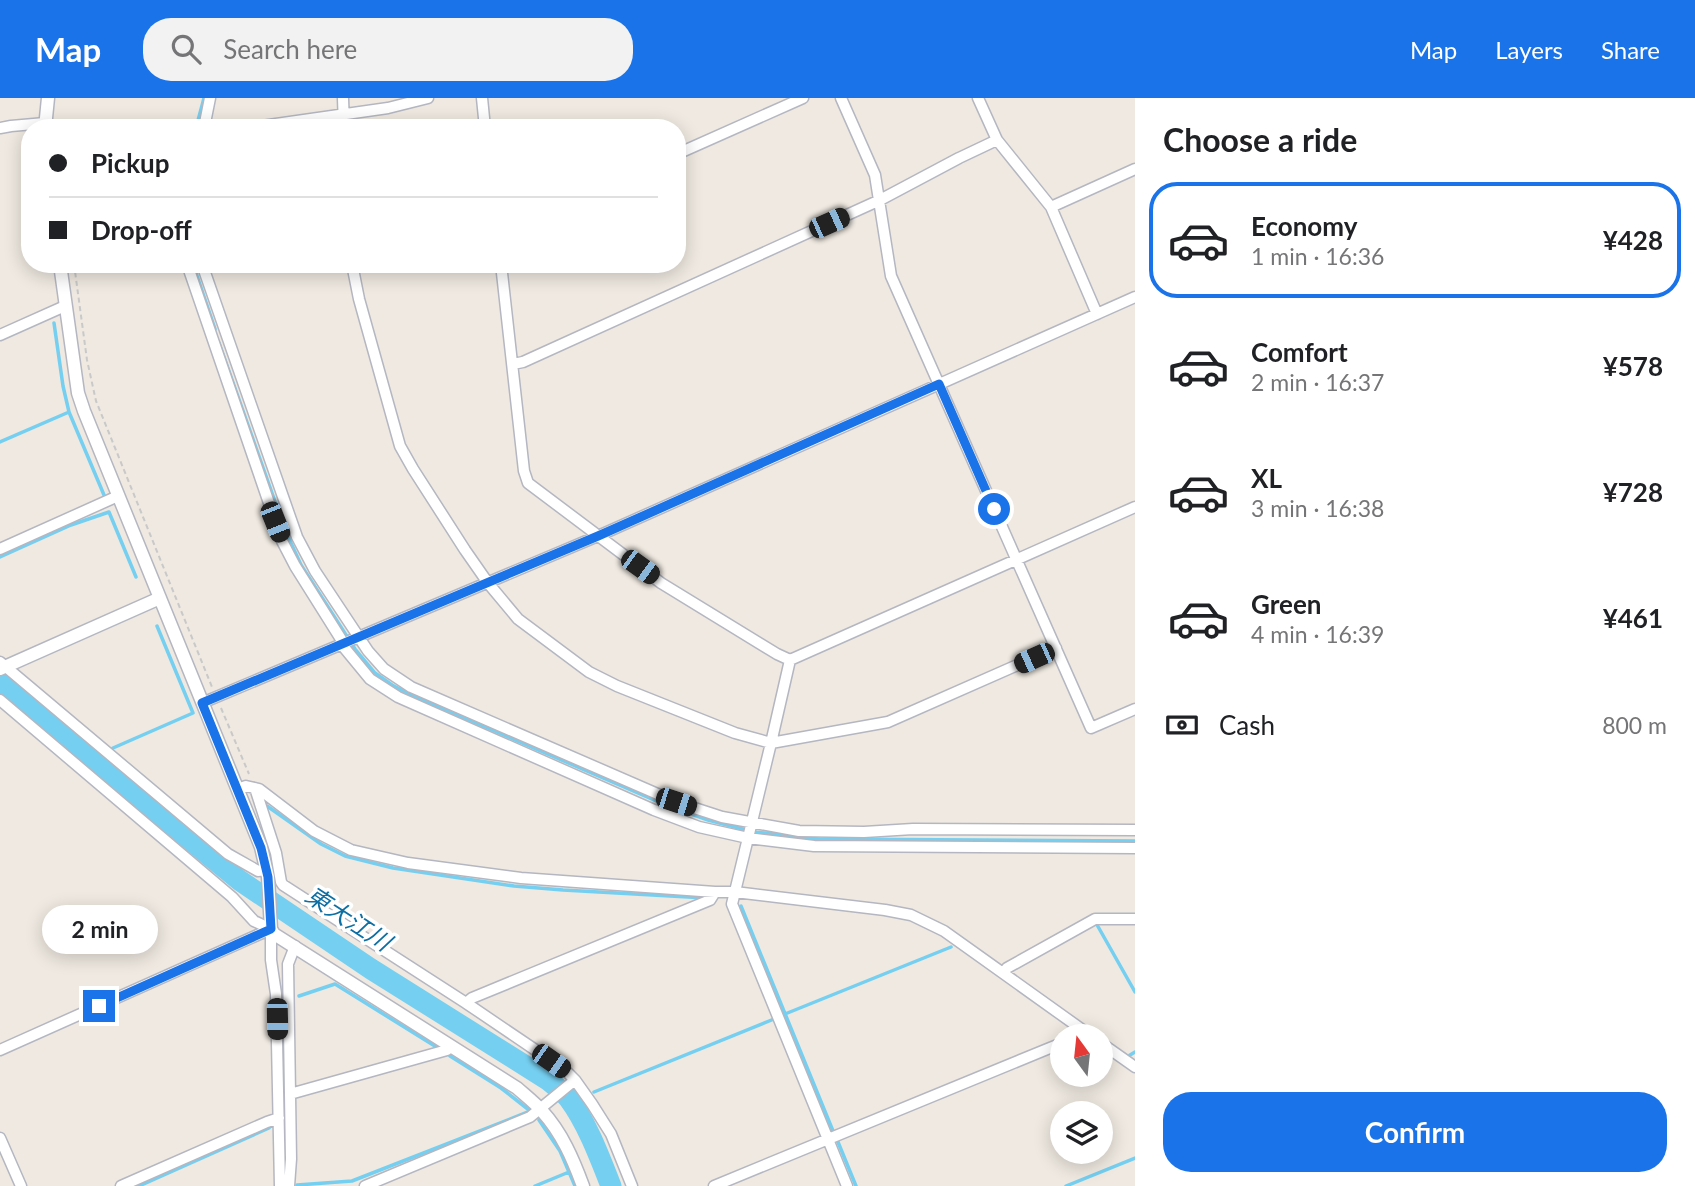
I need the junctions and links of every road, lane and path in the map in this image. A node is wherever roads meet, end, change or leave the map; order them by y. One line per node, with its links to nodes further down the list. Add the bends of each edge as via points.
1 (48, 98): 10 (street)
2 (210, 98): 11 (street)
3 (343, 98): 9 (street)
4 (428, 98): 9 (street)
5 (481, 98): 14 (street)
6 (803, 98): 18 (street)
7 (841, 98): 20 (street, via 875,175)
8 (978, 98): 17 (street)
9 (343, 114): 12 (street); 13 (street)
10 (46, 119)
11 (206, 119)
12 (309, 119)
13 (343, 119)
14 (484, 119)
15 (21, 126): 16 (street)
16 (0, 128)
17 (997, 140): 20 (street); 21 (street)
18 (686, 151)
19 (1135, 169): 21 (street)
20 (880, 200): 32 (street); 33 (street, via 891,276)
21 (1051, 207): 30 (street)
22 (61, 273): 29 (street)
23 (75, 273): 45 (path, via 96,401)
24 (190, 273): 41 (street, via 282,541)
25 (205, 273): 41 (street, via 297,537)
26 (354, 273): 39 (street, via 400,446)
27 (502, 273): 32 (street)
28 (1135, 297): 30 (street)
29 (65, 306): 31 (street); 34 (street, via 78,393)
30 (1097, 314): 33 (street)
31 (0, 335)
32 (513, 364): 36 (street, via 527,483)
33 (939, 384): 36 (street); 38 (street)
34 (118, 496): 37 (street); 40 (street)
35 (1135, 507): 38 (street)
36 (598, 536): 39 (street); 43 (street, via 661,583)
37 (0, 549)
38 (1017, 559): 42 (street); 43 (street)
39 (488, 583): 41 (street); 49 (street, via 518,619 589,672 735,733)
40 (160, 598): 44 (street); 47 (street)
41 (349, 642): 45 (street); 53 (street, via 368,651 384,669 411,687); 53 (street, via 370,678 398,697 654,810 699,827)
42 (1056, 648): 48 (street, via 1091,728); 49 (street, via 888,722)
43 (790, 660): 49 (street)
44 (2, 666): 55 (street, via 228,855)
45 (216, 697): 47 (street); 50 (path)
46 (0, 700): 59 (street, via 232,897 254,921)
47 (202, 703): 51 (street)
48 (1135, 709)
49 (771, 743): 53 (street)
50 (255, 788): 51 (street); 56 (street, via 314,831 351,850 408,863 521,878); 62 (street, via 281,883)
51 (237, 789): 55 (street)
52 (1135, 830): 53 (street)
53 (750, 831): 54 (street, via 814,846); 57 (street)
54 (1135, 848)
55 (267, 874): 59 (street)
56 (715, 892): 57 (street); 62 (street, via 710,900)
57 (735, 892): 61 (street, via 911,915 944,931); 74 (street, via 732,904)
58 (1135, 919): 61 (street, via 1095,919)
59 (270, 924): 60 (street, via 274,934); 66 (street); 72 (street)
60 (295, 946): 64 (street); 70 (street, via 288,964)
61 (1003, 973): 63 (street)
62 (466, 1003): 69 (street, via 565,1070)
63 (1072, 1024)
64 (451, 1046): 70 (street); 71 (street)
65 (1050, 1048): 74 (street)
66 (0, 1051)
67 (1113, 1051): 68 (street)
68 (1135, 1067)
69 (573, 1082): 71 (street); 81 (street, via 611,1135)
70 (290, 1094): 78 (street)
71 (544, 1107): 79 (street); 80 (street)
72 (279, 1118): 76 (street); 77 (street)
73 (0, 1138): 75 (street)
74 (828, 1139): 82 (street); 83 (street)
75 (21, 1186)
76 (121, 1186)
77 (280, 1186)
78 (289, 1186)
79 (365, 1186)
80 (583, 1186)
81 (632, 1186)
82 (714, 1186)
83 (847, 1186)

